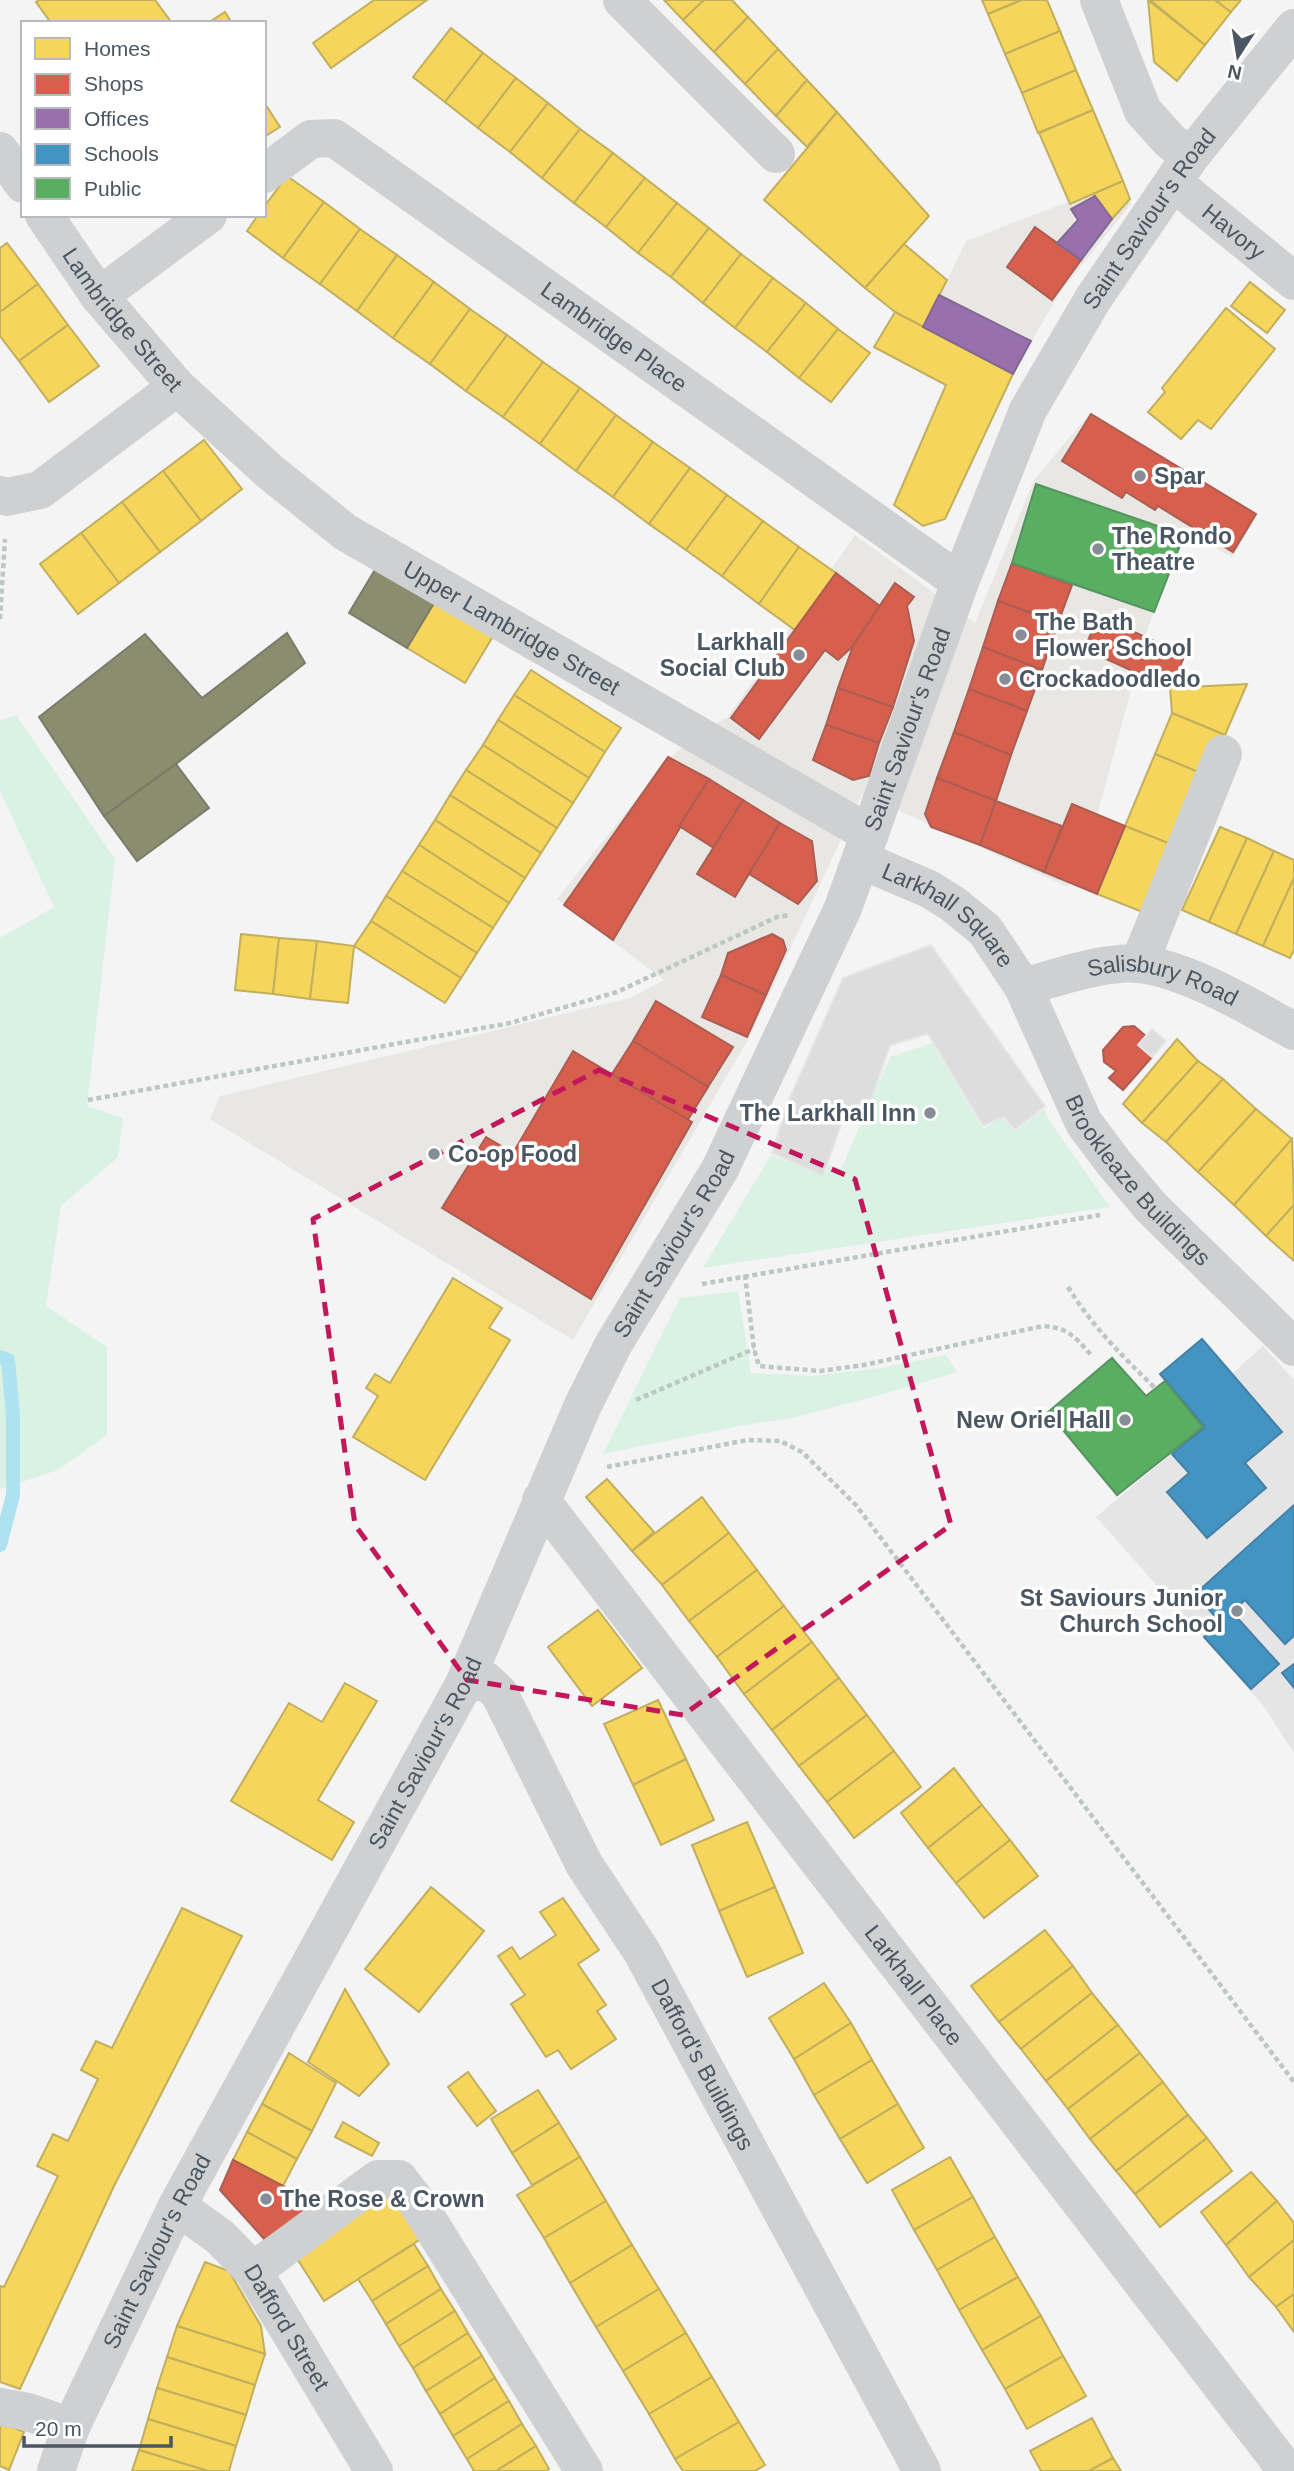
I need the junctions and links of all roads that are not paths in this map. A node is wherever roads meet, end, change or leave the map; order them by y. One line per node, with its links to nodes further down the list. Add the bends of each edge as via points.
1 (622, 0): 5 (street)
2 (1099, 0): 6 (street, Havory, via 1143,111 1170,141)
3 (1294, 28): 6 (street, Saint Saviour's Road)
4 (0, 151): 8 (street)
5 (776, 153)
6 (1182, 170): 11 (street, Havory); 15 (street, Saint Saviour's Road, via 1093,299 1028,410)
7 (266, 172): 15 (street, Lambridge Place, via 311,139 334,138)
8 (21, 181)
9 (45, 217): 12 (street, Lambridge Street)
10 (205, 217): 12 (street)
11 (1294, 281)
12 (99, 296): 13 (street, Lambridge Street)
13 (177, 387): 14 (street, Lambridge Street, via 40,490); 17 (street, Upper Lambridge Street, via 269,471 345,531)
14 (3, 496)
15 (960, 582): 17 (street, Saint Saviour's Road)
16 (1223, 754): 18 (street)
17 (865, 847): 19 (street, Larkhall Square, via 985,930); 22 (street, Saint Saviour's Road, via 843,908 720,1169 613,1345)
18 (1139, 964): 19 (street, Salisbury Road, via 1096,967); 20 (street, Salisbury Road, via 1186,977)
19 (1023, 986): 21 (street, Brookleaze Buildings, via 1084,1123 1151,1207)
20 (1294, 1031)
21 (1294, 1346)
22 (541, 1500): 23 (street, Saint Saviour's Road); 32 (street, Larkhall Place)
23 (464, 1684): 24 (street, Saint Saviour's Road); 31 (street, Dafford's Buildings, via 486,1681 499,1693 584,1864 642,1952)
24 (177, 2206): 25 (street, Dafford Street, via 220,2237); 27 (street, Saint Saviour's Road)
25 (253, 2271): 29 (street, Dafford Street); 30 (street, via 378,2179 398,2179)
26 (0, 2407): 27 (street)
27 (71, 2427): 28 (street, Saint Saviour's Road)
28 (56, 2471)
29 (374, 2471)
30 (584, 2471)
31 (922, 2471)
32 (1287, 2471)

